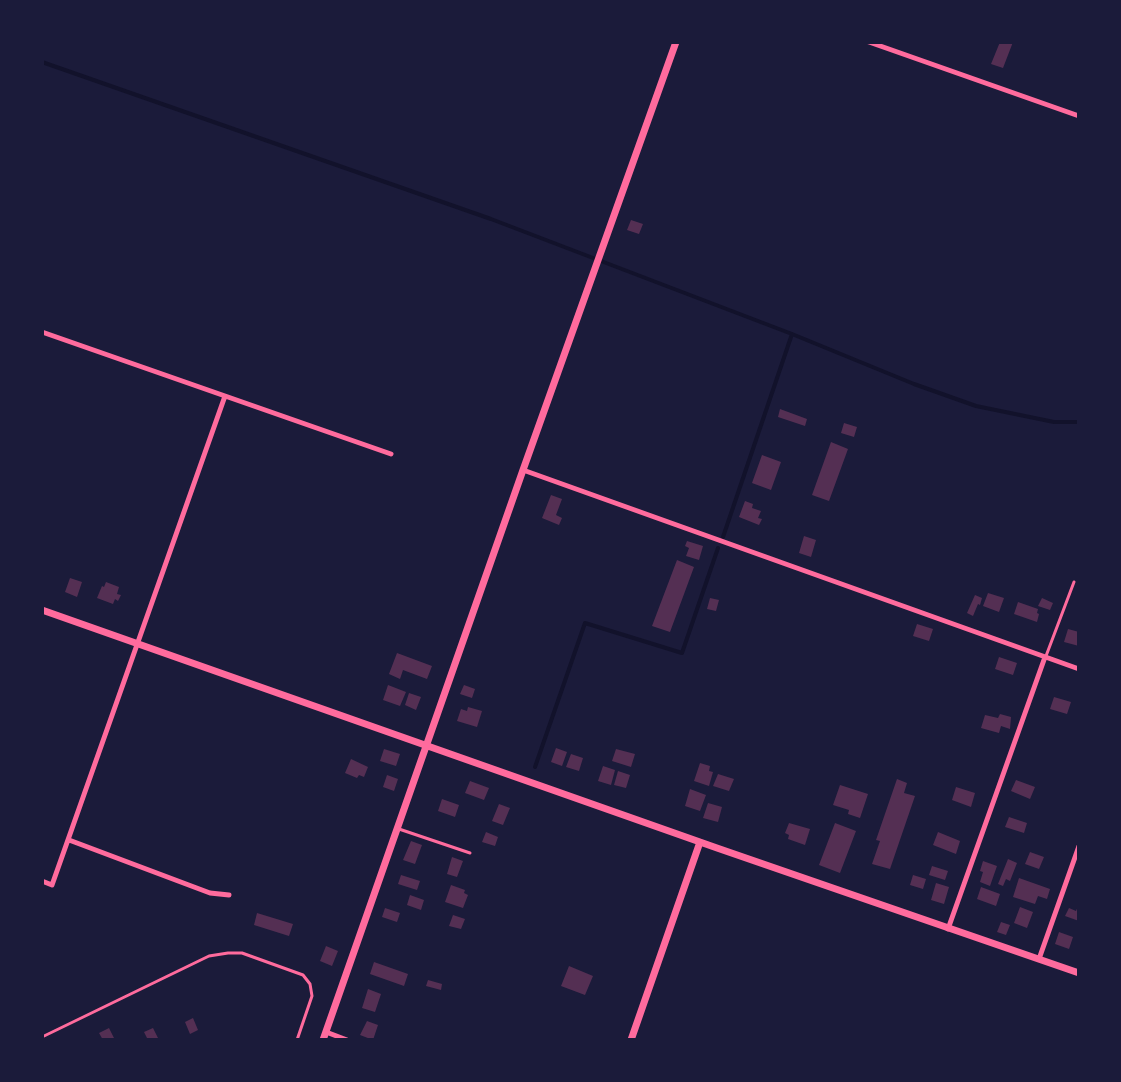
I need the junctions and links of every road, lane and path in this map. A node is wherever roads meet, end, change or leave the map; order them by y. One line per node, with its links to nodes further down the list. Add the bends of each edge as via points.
1 (676, 42): 7 (street)
2 (869, 42): 3 (street)
3 (1079, 116)
4 (42, 332): 5 (street)
5 (225, 396): 6 (street); 10 (street)
6 (391, 454)
7 (523, 470): 11 (street); 13 (street)
8 (1074, 582): 11 (lane)
9 (42, 610): 10 (street)
10 (137, 643): 13 (street); 15 (street)
11 (1045, 657): 12 (street); 21 (street)
12 (1079, 669)
13 (427, 745): 14 (street); 16 (street)
14 (397, 828): 18 (lane); 24 (street)
15 (69, 840): 19 (street, via 52,885); 20 (street, via 210,893)
16 (700, 842): 21 (street); 28 (street)
17 (1079, 846): 22 (street)
18 (470, 853)
19 (42, 881)
20 (229, 896)
21 (948, 929): 22 (street)
22 (1039, 959): 23 (street)
23 (1079, 973)
24 (325, 1036): 27 (street)
25 (42, 1037): 26 (lane, via 209,956 242,953 303,975 310,984 312,996)
26 (297, 1040)
27 (347, 1040)
28 (631, 1040)

